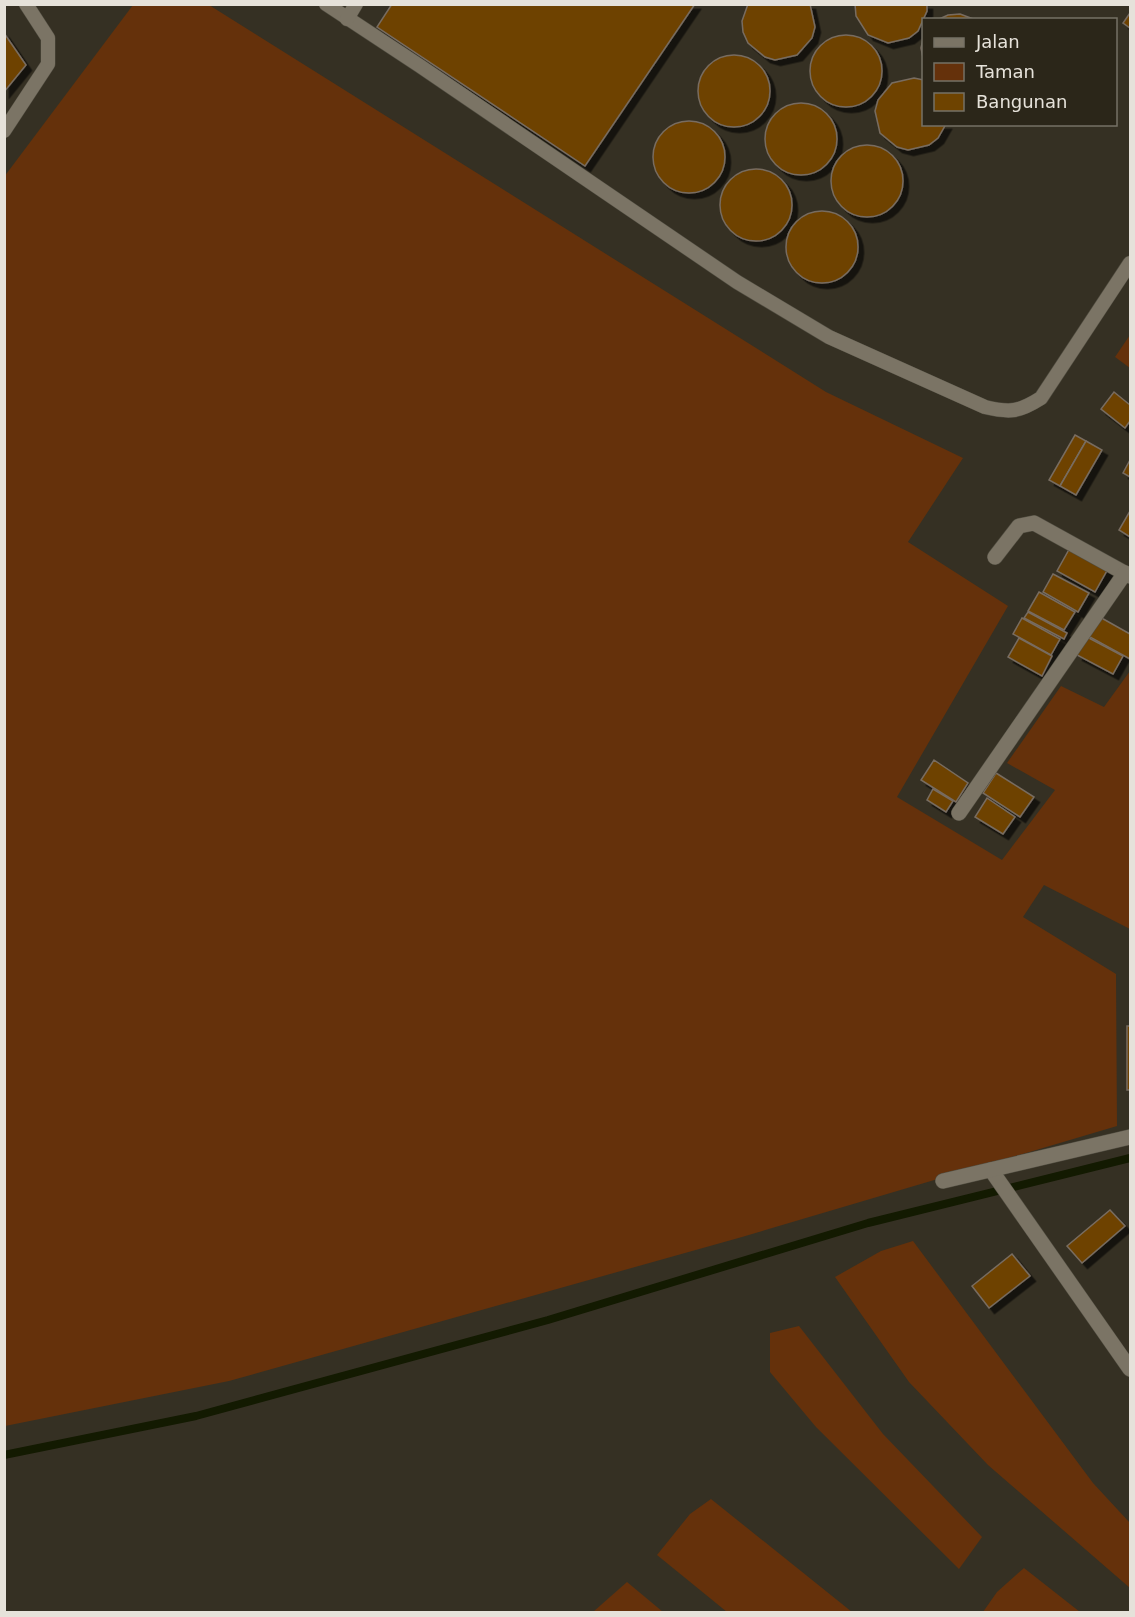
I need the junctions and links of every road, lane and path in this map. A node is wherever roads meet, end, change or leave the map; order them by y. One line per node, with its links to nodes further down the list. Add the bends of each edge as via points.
1 (26, 4): 5 (lane, via 48,38 48,64)
2 (326, 4): 4 (lane)
3 (356, 4): 4 (lane)
4 (347, 19): 6 (lane, via 737,282 829,337 985,407 1023,410 1041,398)
5 (4, 131)
6 (1131, 263)
7 (995, 557): 8 (street, via 1020,526 1034,523)
8 (1128, 575): 9 (street)
9 (959, 813)
10 (1131, 1137): 11 (street)
11 (991, 1170): 12 (street); 13 (street)
12 (943, 1181)
13 (1131, 1369)

